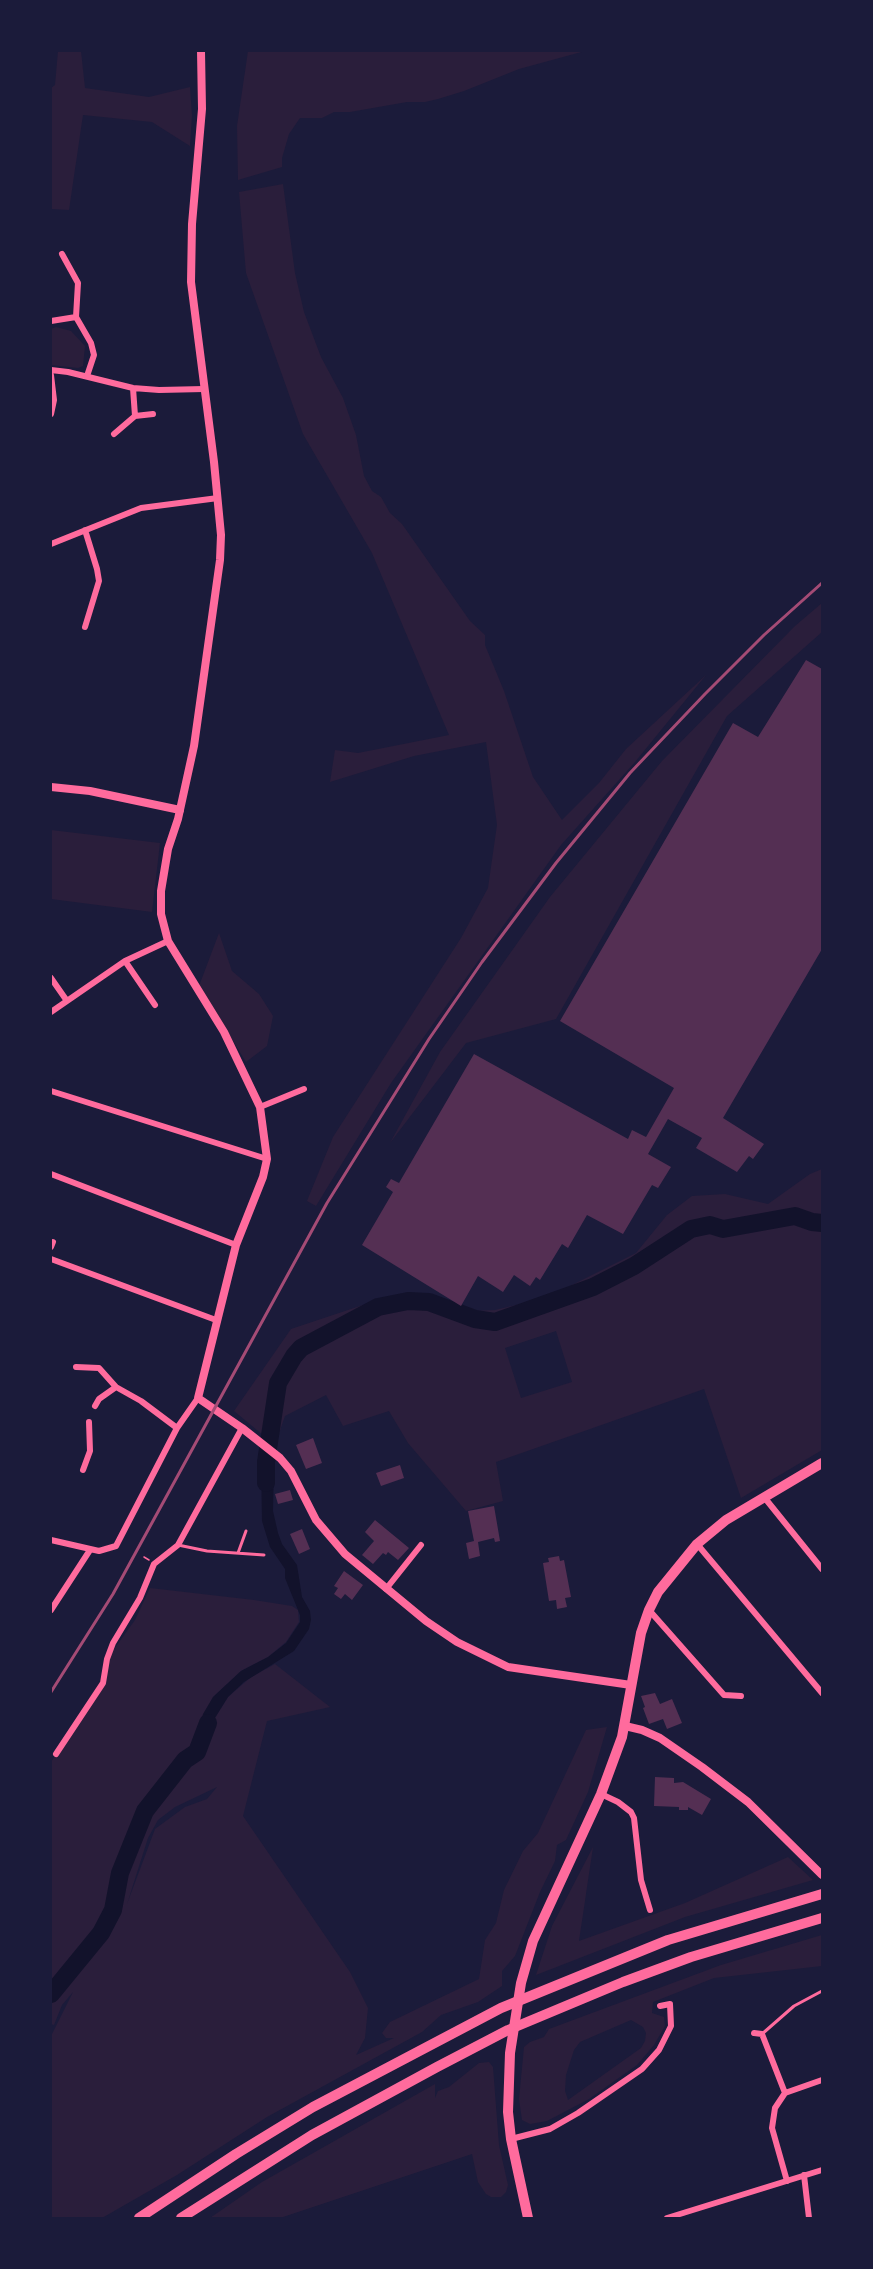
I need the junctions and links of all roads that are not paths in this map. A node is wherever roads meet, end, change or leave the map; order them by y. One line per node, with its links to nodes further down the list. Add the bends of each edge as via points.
1 (201, 51): 8 (main road, via 202,109 190,251)
2 (62, 254): 3 (street, via 78,283)
3 (76, 317): 4 (street); 6 (street, via 94,355)
4 (51, 321)
5 (51, 373): 6 (street); 9 (street)
6 (87, 376): 7 (street)
7 (133, 388): 8 (street); 11 (street)
8 (204, 389): 13 (main road)
9 (51, 414)
10 (153, 414): 11 (street)
11 (135, 416): 12 (street)
12 (114, 434)
13 (218, 498): 14 (street, via 141,508); 18 (main road, via 219,582 194,746)
14 (85, 530): 15 (street); 16 (street, via 99,581)
15 (51, 544)
16 (85, 627)
17 (51, 787): 18 (street)
18 (180, 810): 19 (main road, via 161,891 161,914)
19 (168, 941): 20 (street); 27 (main road, via 224,1032)
20 (125, 961): 22 (street); 23 (street)
21 (51, 978): 22 (street)
22 (67, 1001): 24 (street)
23 (155, 1005)
24 (51, 1012)
25 (304, 1089): 27 (street)
26 (51, 1090): 28 (street)
27 (260, 1107): 28 (main road)
28 (267, 1159): 30 (main road)
29 (51, 1174): 30 (street)
30 (236, 1245): 32 (main road)
31 (51, 1258): 32 (street)
32 (216, 1320): 35 (main road)
33 (76, 1367): 34 (street, via 99,1368)
34 (116, 1387): 36 (street); 38 (street)
35 (198, 1398): 38 (street); 39 (main road)
36 (95, 1406)
37 (89, 1422): 41 (street, via 90,1451)
38 (177, 1428): 48 (street, via 116,1546 105,1551)
39 (242, 1428): 46 (street); 52 (main road, via 291,1471 316,1520 345,1554)
40 (822, 1463): 42 (highway)
41 (83, 1470)
42 (764, 1497): 45 (highway); 51 (street)
43 (246, 1531): 49 (lane)
44 (51, 1540): 48 (street)
45 (697, 1544): 54 (highway, via 658,1592); 56 (street)
46 (178, 1545): 49 (lane); 59 (street, via 154,1564 106,1659 103,1683)
47 (421, 1545): 52 (street)
48 (90, 1550): 53 (street)
49 (238, 1553): 50 (lane)
50 (264, 1556)
51 (822, 1569)
52 (386, 1589): 55 (main road, via 456,1642 508,1667)
53 (51, 1610)
54 (649, 1610): 55 (highway); 57 (street, via 724,1695)
55 (631, 1685): 58 (highway)
56 (822, 1693)
57 (741, 1696)
58 (625, 1726): 60 (highway); 61 (street, via 660,1738 702,1767 748,1802)
59 (57, 1749)
60 (601, 1794): 63 (street, via 618,1802 634,1818 641,1880); 71 (highway, via 533,1941 515,2014 508,2077)
61 (822, 1875)
62 (822, 1894): 75 (highway, via 668,1940 501,2008 313,2108)
63 (650, 1910)
64 (822, 1918): 76 (highway, via 681,1960 508,2030 312,2135)
65 (822, 1991): 68 (lane, via 794,2006)
66 (660, 2006): 71 (street, via 670,2004 671,2026 659,2050 642,2068 550,2129)
67 (754, 2033): 68 (street)
68 (762, 2034): 70 (street)
69 (822, 2080): 70 (street)
70 (784, 2092): 74 (street, via 775,2108 772,2128)
71 (511, 2139): 77 (highway)
72 (822, 2169): 73 (street)
73 (804, 2175): 74 (street); 79 (street)
74 (787, 2181): 78 (street)
75 (139, 2218)
76 (181, 2218)
77 (528, 2218)
78 (667, 2218)
79 (809, 2218)

